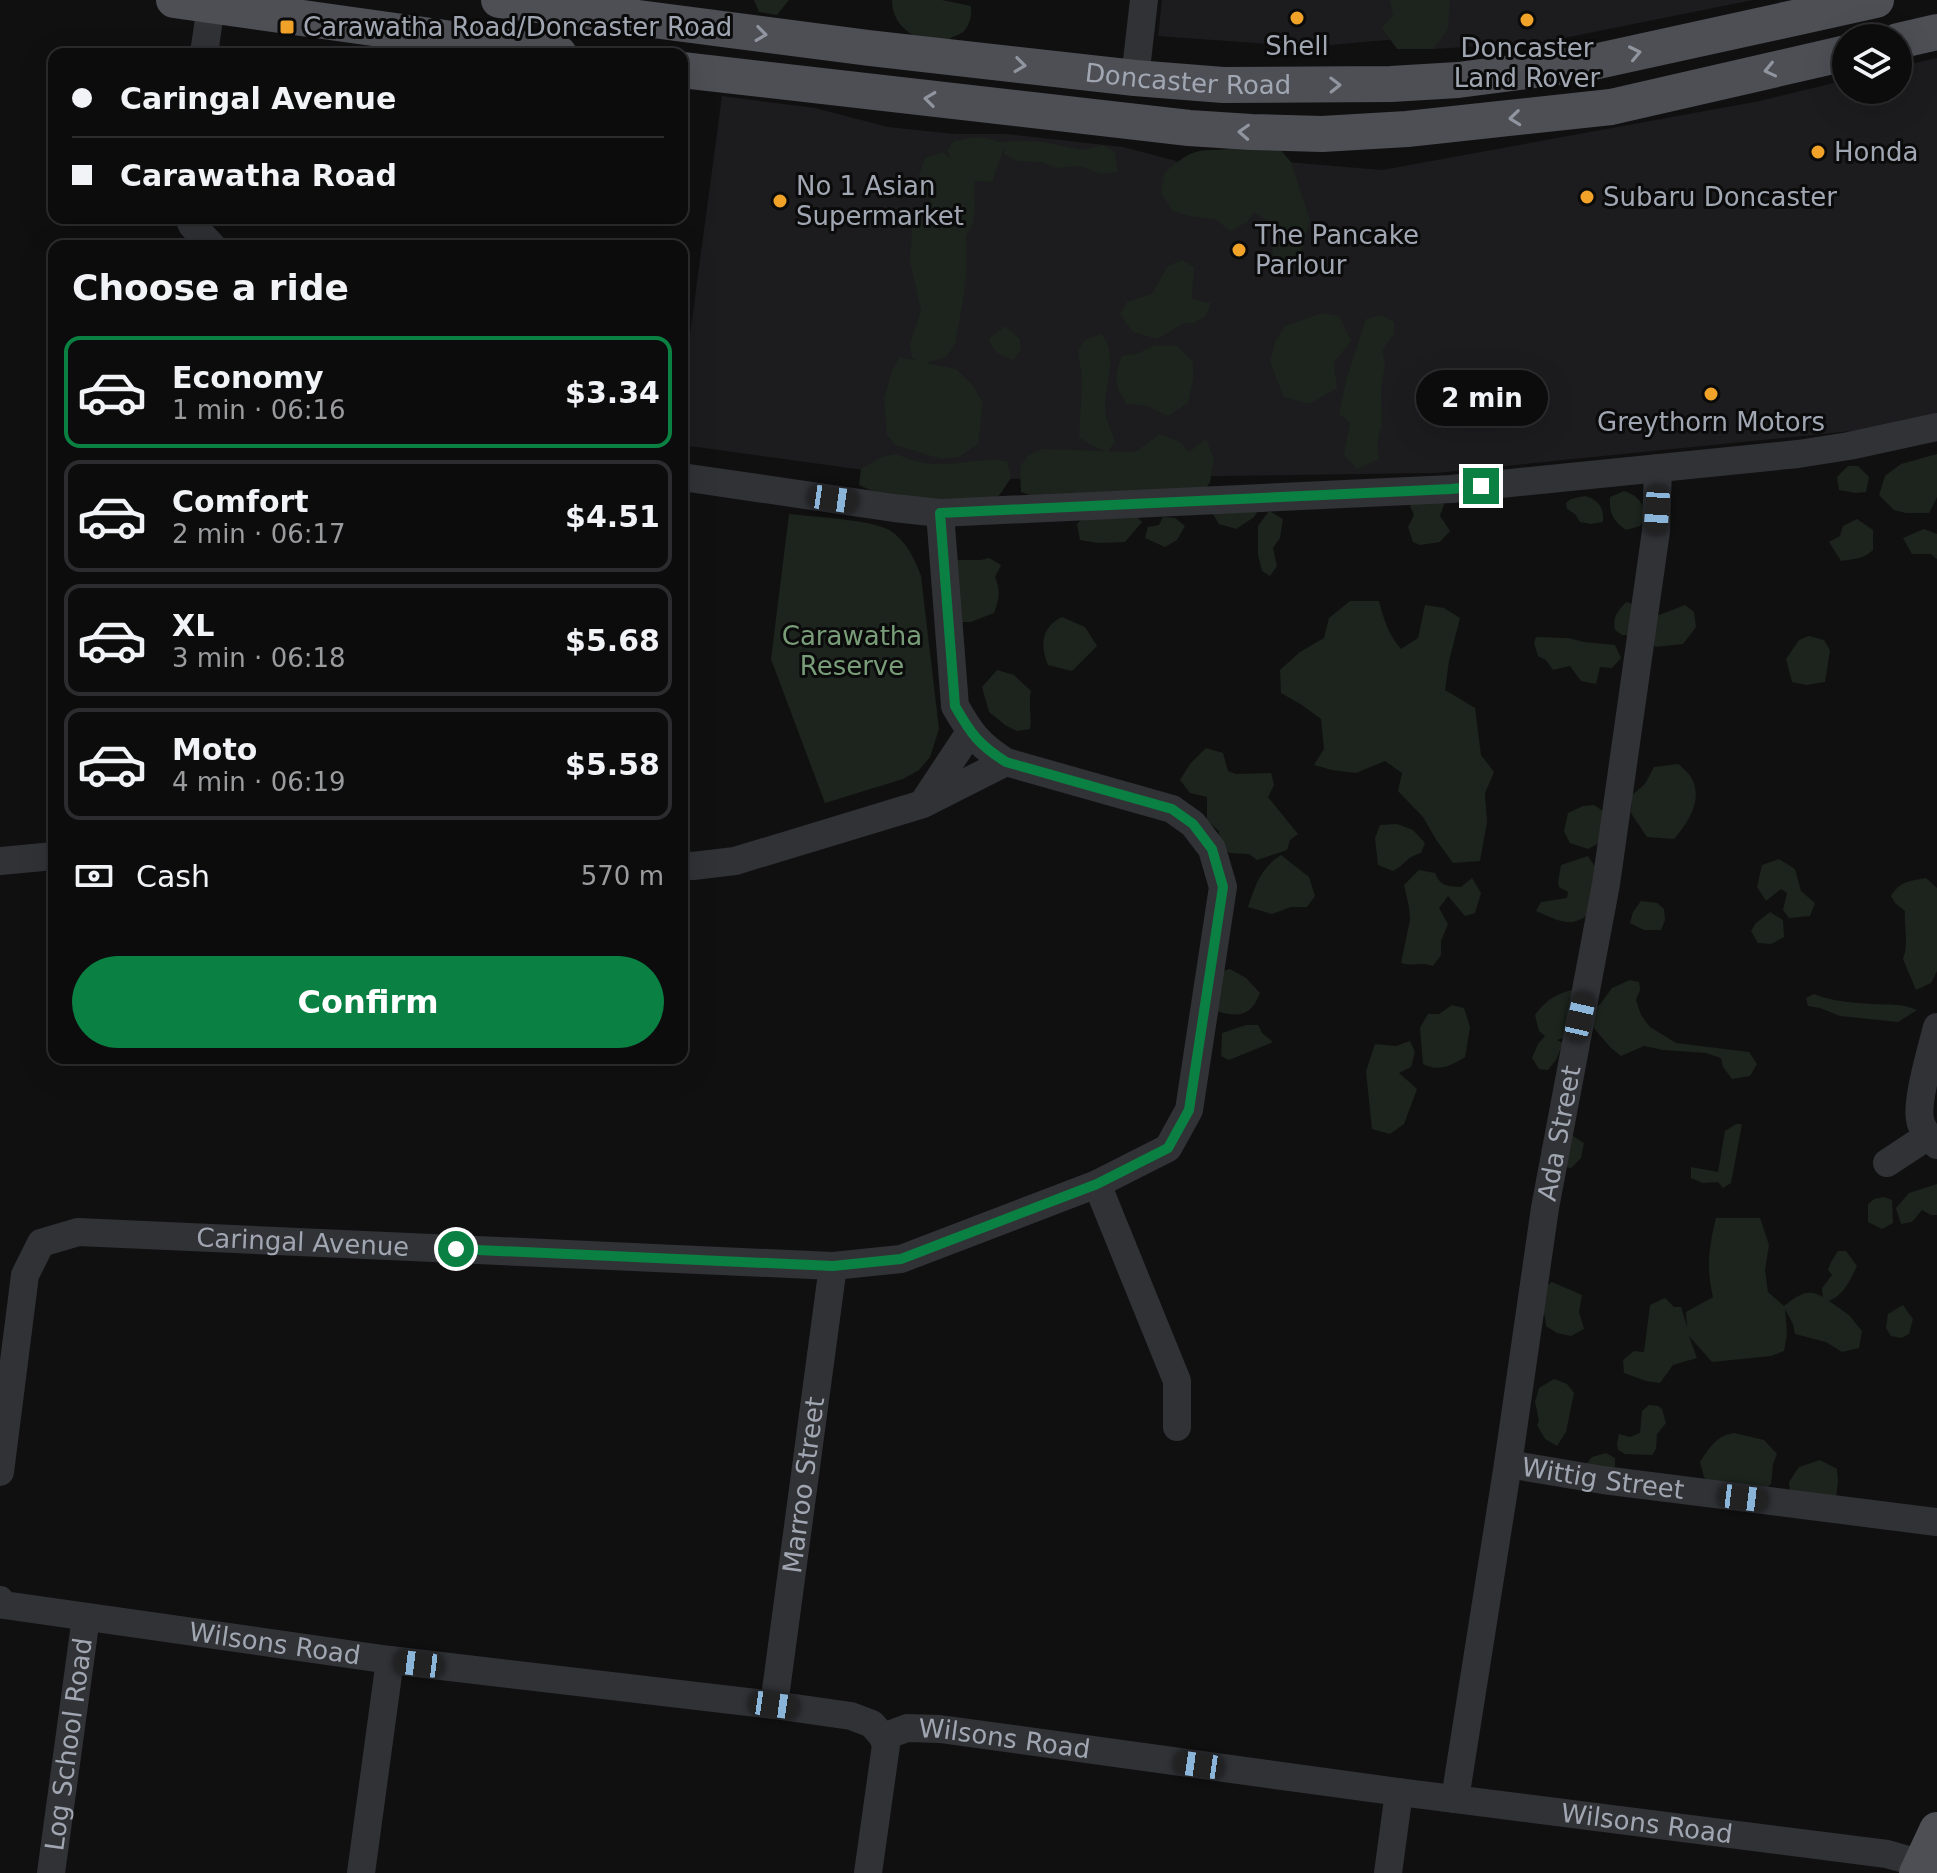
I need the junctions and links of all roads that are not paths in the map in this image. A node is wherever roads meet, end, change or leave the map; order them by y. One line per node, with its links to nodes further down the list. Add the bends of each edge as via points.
1 (174, 0): 5 (main road)
2 (499, 0): 12 (main road, Doncaster Road, one-way to 12)
3 (1144, 0): 12 (street)
4 (1876, 0): 12 (main road, Doncaster Road, one-way to 4, via 1223,85 1458,80 1589,63)
5 (212, 2): 8 (street); 9 (main road)
6 (1937, 32): 7 (main road)
7 (1912, 38)
8 (205, 48)
9 (519, 48)
10 (1832, 56): 11 (main road, Doncaster Road, one-way to 11, via 1611,107 1322,134 1175,126)
11 (688, 71)
12 (1135, 78)
13 (192, 224): 14 (street)
14 (206, 240)
15 (1937, 427): 16 (street, via 1836,448)
16 (1658, 468): 18 (street, via 1451,489); 31 (street, Ada Street, via 1656,531 1606,884 1545,1208)
17 (688, 478): 18 (street)
18 (940, 513): 19 (street, Caringal Avenue, via 955,706)
19 (970, 732): 20 (street, Caringal Avenue); 21 (street)
20 (1006, 762): 21 (street); 28 (street, Caringal Avenue, via 1172,809 1193,824 1212,849 1223,887 1189,1110 1168,1148)
21 (923, 804): 24 (street, via 735,861)
22 (48, 857): 23 (street)
23 (0, 861)
24 (688, 866)
25 (1937, 1027): 26 (street, via 1920,1103 1920,1121)
26 (1932, 1140): 27 (street)
27 (1887, 1163)
28 (1097, 1184): 29 (street, Caringal Avenue, via 901,1259); 30 (street, via 1177,1381)
29 (833, 1266): 32 (street, Caringal Avenue, via 78,1232 41,1243 25,1275); 37 (street, Marroo Street)
30 (1177, 1427)
31 (1508, 1464): 33 (street, Wittig Street); 40 (street, Ada Street)
32 (0, 1472)
33 (1937, 1522)
34 (0, 1600): 35 (street, Wilsons Road, via 4,1605)
35 (86, 1617): 36 (street, Wilsons Road); 43 (street, Log School Road)
36 (390, 1660): 37 (street, Wilsons Road); 44 (street)
37 (774, 1705): 38 (street, Wilsons Road, via 851,1716 872,1724)
38 (883, 1737): 39 (street, Wilsons Road, via 907,1728 940,1729); 45 (street)
39 (1399, 1792): 40 (street, Wilsons Road); 46 (street)
40 (1455, 1799): 42 (street, Wilsons Road, via 1887,1854)
41 (1937, 1830): 42 (main road)
42 (1920, 1868)
43 (51, 1873)
44 (361, 1873)
45 (868, 1873)
46 (1388, 1873)

